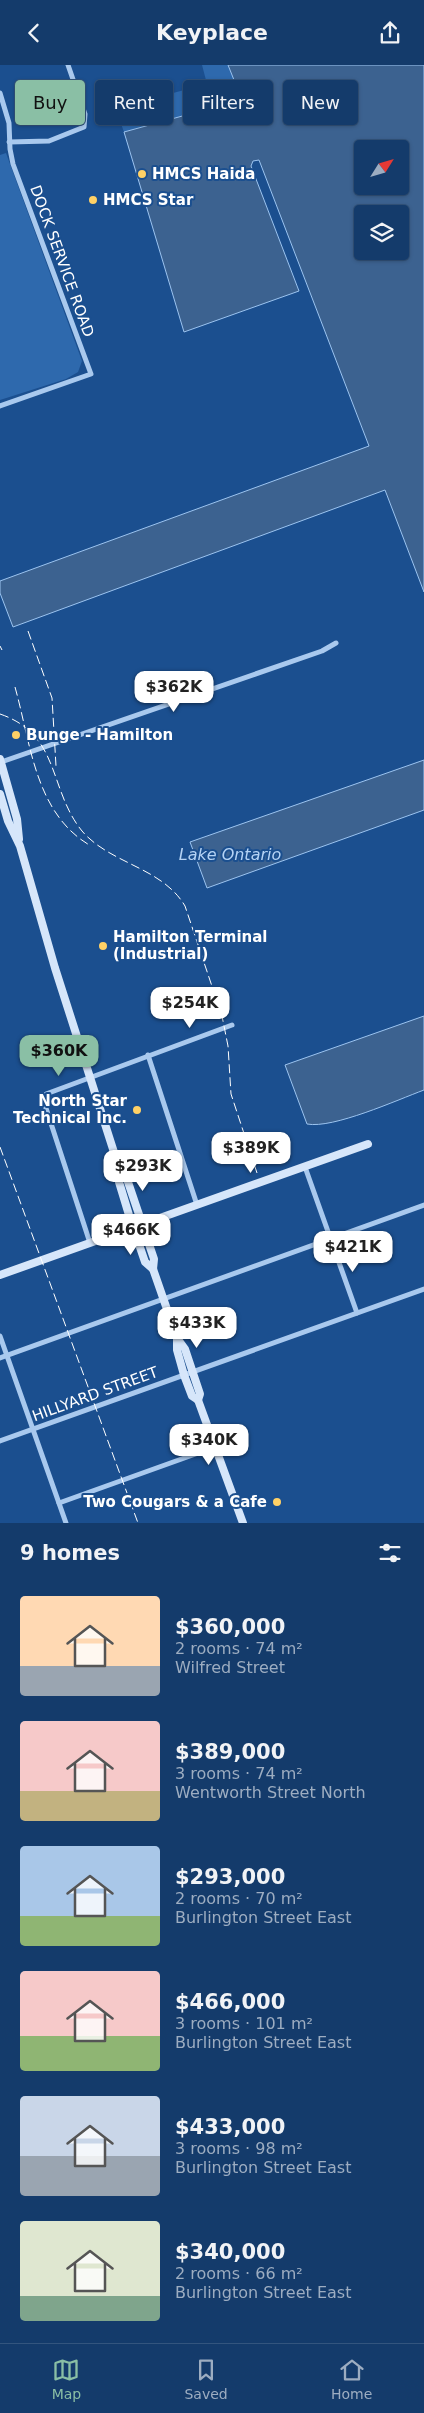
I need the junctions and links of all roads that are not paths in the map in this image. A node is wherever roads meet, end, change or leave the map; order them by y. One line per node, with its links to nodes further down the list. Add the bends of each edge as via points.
1 (68, 65): 3 (street, via 86,124 79,130 49,141)
2 (0, 93): 3 (street, DOCK SERVICE ROAD, via 9,123)
3 (9, 142): 4 (street, DOCK SERVICE ROAD, via 11,156 91,374)
4 (0, 406)
5 (336, 643): 6 (street, via 322,651)
6 (0, 761): 8 (main road, via 17,819)
7 (0, 794): 8 (main road)
8 (20, 846): 11 (main road)
9 (232, 1025): 10 (street)
10 (148, 1055): 11 (street); 15 (street)
11 (89, 1077): 14 (main road); 20 (street, via 49,1091 44,1097)
12 (368, 1144): 13 (main road)
13 (305, 1167): 15 (main road); 19 (street)
14 (120, 1171): 17 (main road, via 127,1179); 18 (main road, via 118,1182)
15 (197, 1205): 17 (main road)
16 (424, 1205): 19 (street)
17 (142, 1225): 18 (main road); 21 (main road, via 154,1259)
18 (133, 1227): 20 (main road); 21 (main road, via 145,1262)
19 (330, 1239): 24 (street); 25 (street)
20 (90, 1243): 22 (main road)
21 (153, 1269): 24 (main road)
22 (0, 1275)
23 (424, 1289): 25 (street, HILLYARD STREET)
24 (163, 1299): 27 (main road); 28 (street)
25 (357, 1313): 30 (street, HILLYARD STREET)
26 (0, 1337): 28 (street)
27 (177, 1338): 30 (main road, via 186,1349); 31 (main road)
28 (6, 1356): 29 (street); 33 (street)
29 (0, 1358)
30 (193, 1372): 31 (street, HILLYARD STREET); 32 (main road, via 200,1394)
31 (184, 1375): 32 (main road, via 192,1396); 33 (street, HILLYARD STREET)
32 (198, 1400): 35 (main road)
33 (32, 1430): 34 (street, HILLYARD STREET); 36 (street)
34 (0, 1441)
35 (215, 1447): 36 (street); 37 (main road)
36 (59, 1503): 38 (street)
37 (240, 1522)
38 (66, 1523)

